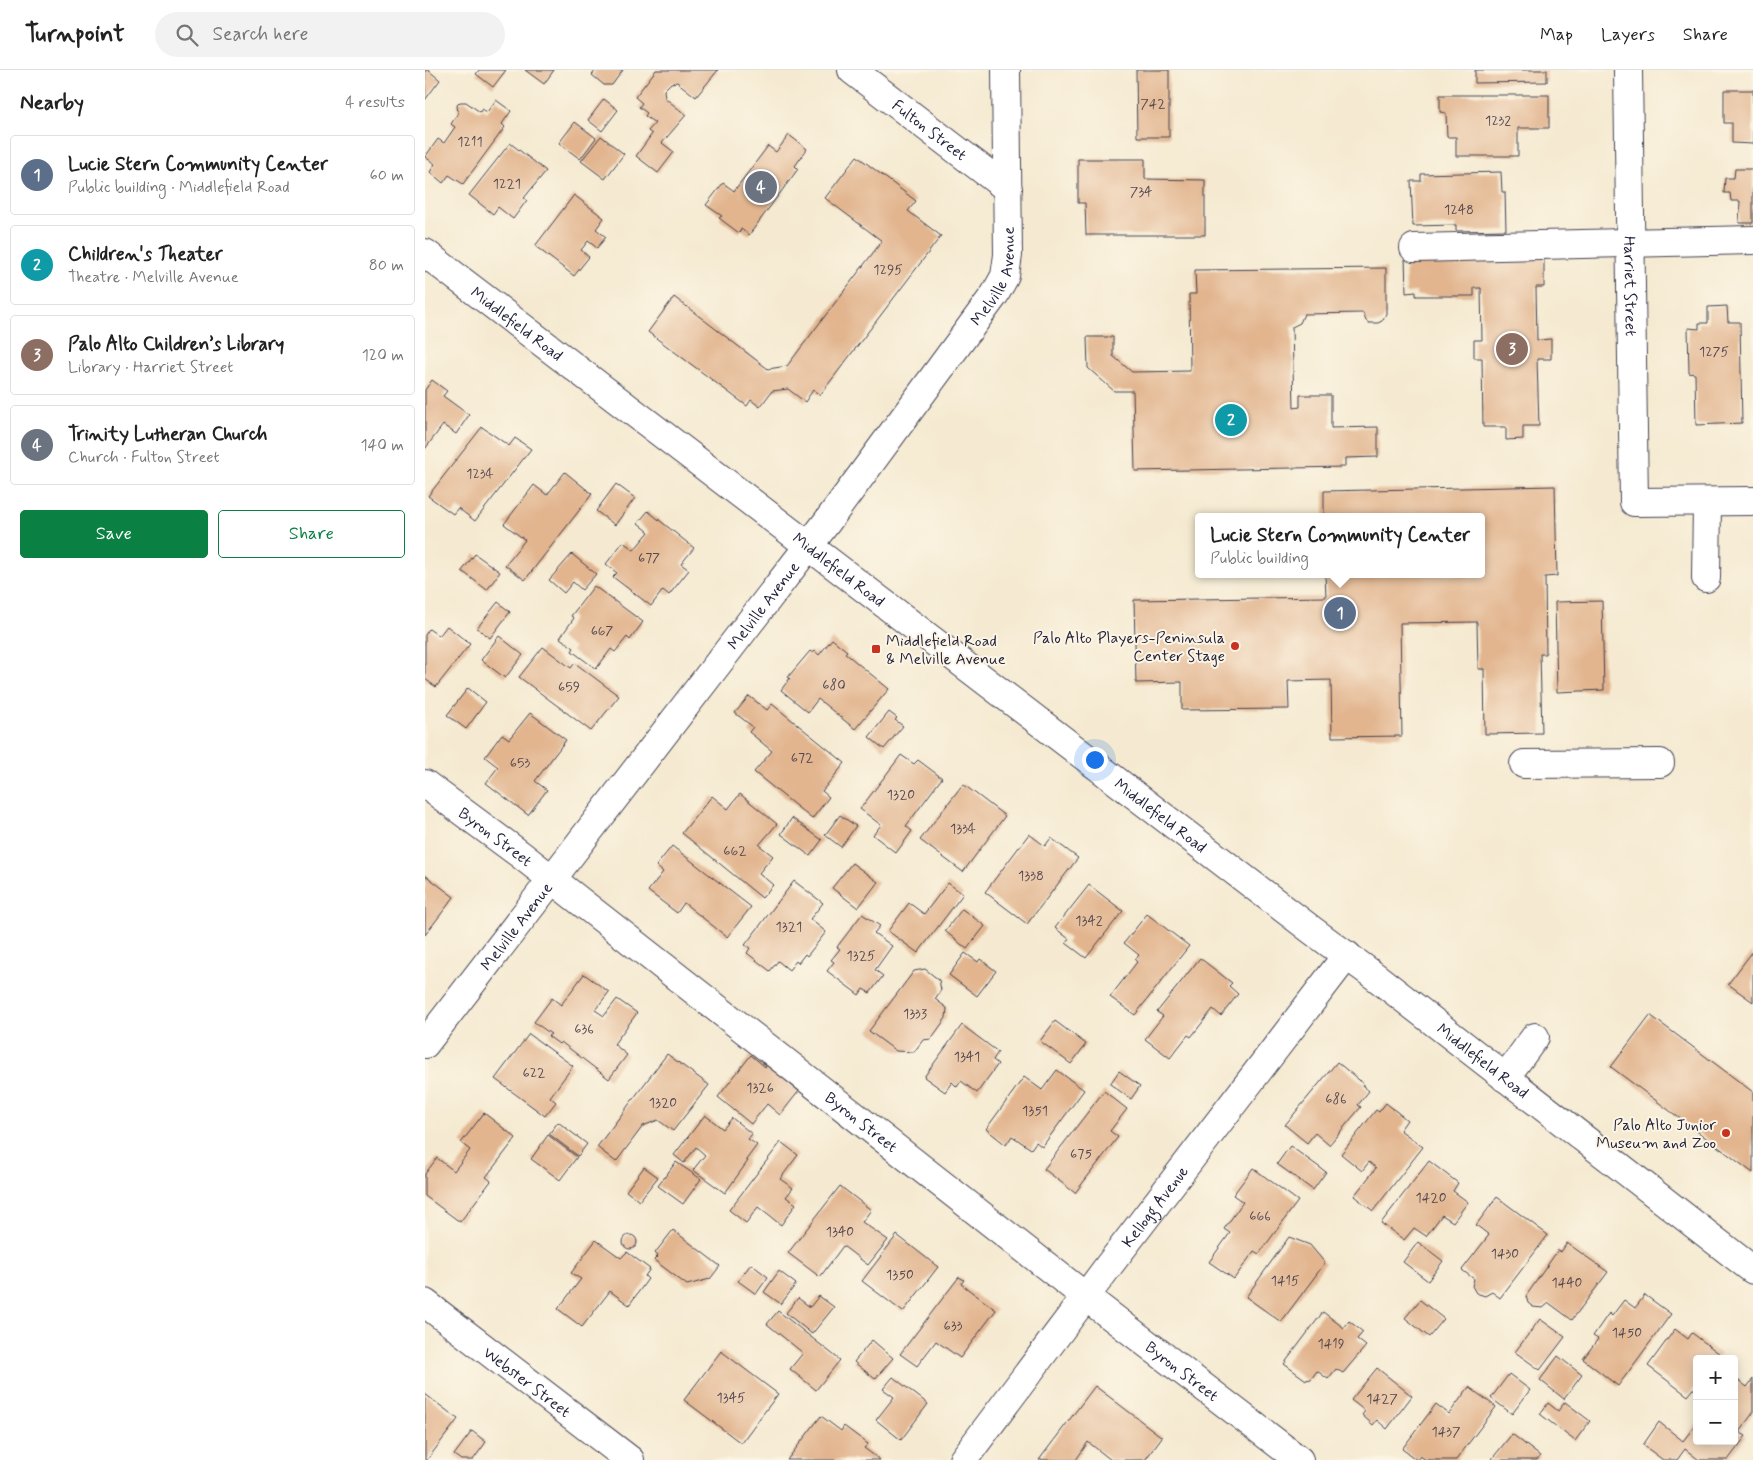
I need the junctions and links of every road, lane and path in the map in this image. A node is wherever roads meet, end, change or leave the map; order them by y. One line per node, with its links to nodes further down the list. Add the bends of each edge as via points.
1 (851, 70): 4 (street, Fulton Street)
2 (1006, 70): 4 (street, Melville Avenue)
3 (1628, 70): 6 (street, Harriet Street)
4 (1007, 189): 11 (street, Melville Avenue, via 1008,255 1005,276 995,294)
5 (1753, 240): 6 (street)
6 (1630, 244): 7 (street); 10 (street, Harriet Street, via 1634,502)
7 (1414, 248)
8 (425, 253): 11 (street, Middlefield Road)
9 (1753, 501): 10 (street)
10 (1707, 502): 12 (street)
11 (808, 546): 16 (street, Melville Avenue); 17 (street, Middlefield Road)
12 (1705, 578)
13 (1660, 763): 14 (street)
14 (1524, 764)
15 (425, 784): 16 (street, Byron Street)
16 (551, 880): 19 (street, Melville Avenue); 22 (street, Byron Street)
17 (1347, 955): 20 (street, Middlefield Road); 22 (street, Kellogg Avenue)
18 (1535, 1037): 20 (street)
19 (425, 1044)
20 (1505, 1078): 21 (street, Middlefield Road)
21 (1753, 1270)
22 (1086, 1297): 25 (street, Kellogg Avenue); 26 (street, Byron Street)
23 (425, 1303): 24 (street, Webster Street)
24 (630, 1460)
25 (963, 1460)
26 (1299, 1460)

